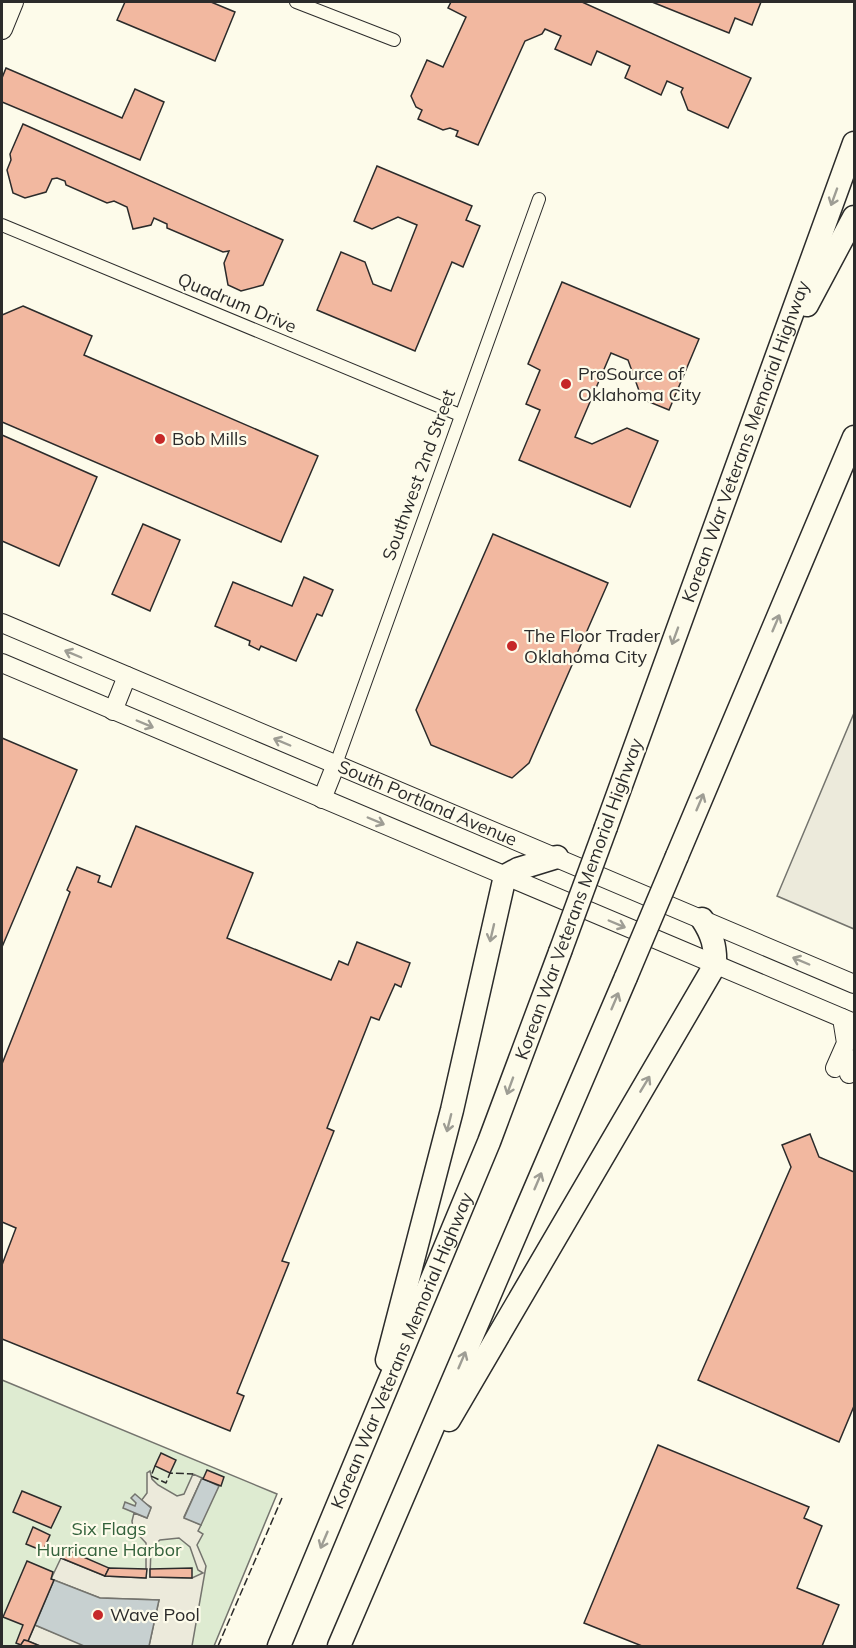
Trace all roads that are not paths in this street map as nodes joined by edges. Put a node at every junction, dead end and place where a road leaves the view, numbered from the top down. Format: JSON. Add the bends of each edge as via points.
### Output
{"nodes":[{"id":1,"x":13,"y":2,"type":"edge"},
{"id":2,"x":296,"y":2,"type":"edge"},
{"id":3,"x":2,"y":29,"type":"edge"},
{"id":4,"x":394,"y":40,"type":"dead end"},
{"id":5,"x":855,"y":142,"type":"edge"},
{"id":6,"x":539,"y":199,"type":"dead end"},
{"id":7,"x":855,"y":217,"type":"edge"},
{"id":8,"x":2,"y":225,"type":"edge"},
{"id":9,"x":774,"y":364,"type":"junction"},
{"id":10,"x":459,"y":415,"type":"junction"},
{"id":11,"x":853,"y":441,"type":"edge"},
{"id":12,"x":3,"y":627,"type":"edge"},
{"id":13,"x":2,"y":663,"type":"edge"},
{"id":14,"x":127,"y":676,"type":"junction"},
{"id":15,"x":113,"y":711,"type":"junction"},
{"id":16,"x":336,"y":764,"type":"junction"},
{"id":17,"x":322,"y":799,"type":"junction"},
{"id":18,"x":557,"y":856,"type":"junction"},
{"id":19,"x":506,"y":876,"type":"junction"},
{"id":20,"x":702,"y":919,"type":"junction"},
{"id":21,"x":715,"y":965,"type":"junction"},
{"id":22,"x":855,"y":984,"type":"edge"},
{"id":23,"x":848,"y":1021,"type":"edge"},
{"id":24,"x":846,"y":1067,"type":"edge"},
{"id":25,"x":372,"y":1428,"type":"junction"},
{"id":26,"x":397,"y":1510,"type":"junction"},
{"id":27,"x":279,"y":1647,"type":"edge"},
{"id":28,"x":339,"y":1647,"type":"edge"}],
"edges":[{"from":1,"to":3,"type":"main road"},
{"from":2,"to":4,"type":"street"},
{"from":5,"to":9,"type":"highway","name":"Korean War Veterans Memorial Highway","one_way":true},
{"from":6,"to":10,"type":"street","name":"Southwest 2nd Street"},
{"from":7,"to":9,"type":"highway"},
{"from":8,"to":10,"type":"street","name":"Quadrum Drive"},
{"from":9,"to":25,"type":"highway","name":"Korean War Veterans Memorial Highway","one_way":true,"bridge":true,"via":[[489,1142]]},
{"from":10,"to":16,"type":"street","name":"Southwest 2nd Street"},
{"from":26,"to":11,"type":"highway","one_way":true,"bridge":true},
{"from":14,"to":12,"type":"main road","name":"South Portland Avenue","one_way":true},
{"from":13,"to":15,"type":"main road","name":"South Portland Avenue"},
{"from":14,"to":15,"type":"main road"},
{"from":16,"to":14,"type":"main road","name":"South Portland Avenue","one_way":true},
{"from":15,"to":17,"type":"main road","name":"South Portland Avenue","one_way":true},
{"from":16,"to":17,"type":"main road"},
{"from":16,"to":18,"type":"main road","name":"South Portland Avenue"},
{"from":17,"to":19,"type":"main road","name":"South Portland Avenue","one_way":true},
{"from":18,"to":19,"type":"highway"},
{"from":18,"to":20,"type":"main road","name":"South Portland Avenue"},
{"from":19,"to":21,"type":"main road","name":"South Portland Avenue","one_way":true},
{"from":19,"to":25,"type":"highway","one_way":true},
{"from":20,"to":21,"type":"highway","via":[[711,933]]},
{"from":22,"to":20,"type":"main road","name":"South Portland Avenue","one_way":true},
{"from":21,"to":23,"type":"main road","name":"South Portland Avenue"},
{"from":26,"to":21,"type":"highway","one_way":true},
{"from":23,"to":24,"type":"main road"},
{"from":25,"to":27,"type":"highway","name":"Korean War Veterans Memorial Highway","one_way":true},
{"from":26,"to":28,"type":"highway"}]}
